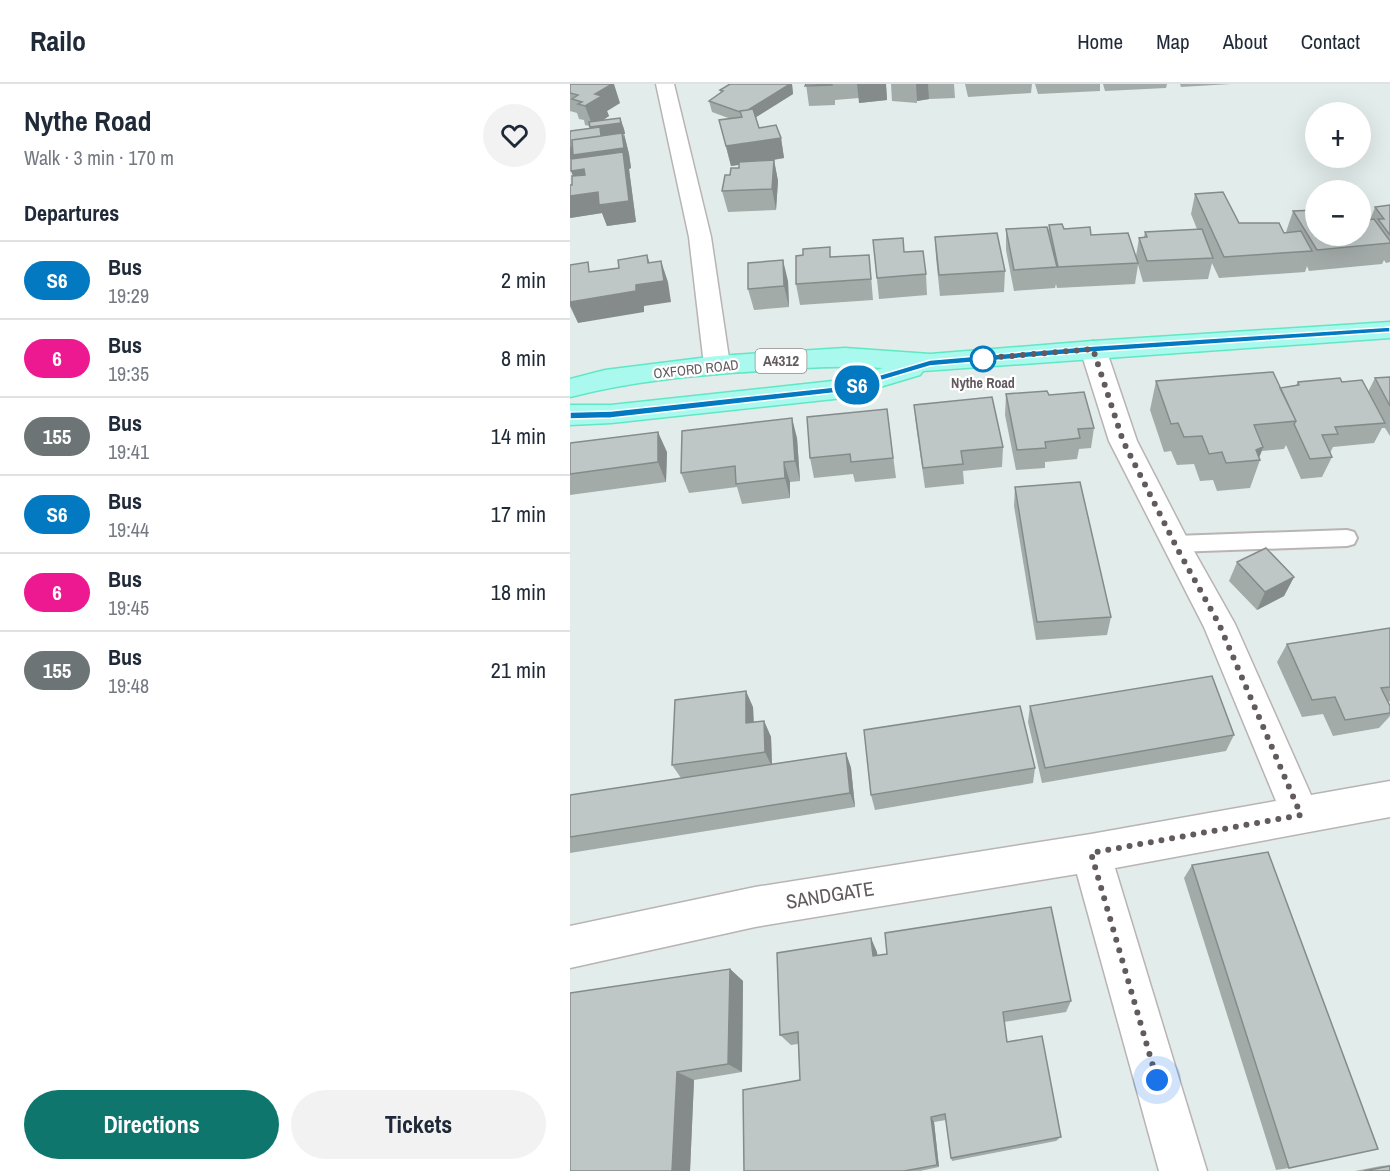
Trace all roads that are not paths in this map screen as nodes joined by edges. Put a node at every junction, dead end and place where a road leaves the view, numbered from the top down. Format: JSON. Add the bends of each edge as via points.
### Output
{"nodes":[{"id":1,"x":665,"y":84,"type":"edge"},
{"id":2,"x":1390,"y":330,"type":"edge"},
{"id":3,"x":1093,"y":349,"type":"junction"},
{"id":4,"x":930,"y":363,"type":"junction"},
{"id":5,"x":717,"y":365,"type":"junction"},
{"id":6,"x":570,"y":388,"type":"edge"},
{"id":7,"x":721,"y":402,"type":"junction"},
{"id":8,"x":570,"y":415,"type":"edge"},
{"id":9,"x":1347,"y":538,"type":"dead end"},
{"id":10,"x":1175,"y":544,"type":"junction"},
{"id":11,"x":1390,"y":799,"type":"edge"},
{"id":12,"x":1301,"y":815,"type":"junction"},
{"id":13,"x":1091,"y":853,"type":"junction"},
{"id":14,"x":570,"y":947,"type":"edge"},
{"id":15,"x":1183,"y":1171,"type":"edge"}],
"edges":[{"from":1,"to":5,"type":"street","via":[[700,237]]},
{"from":2,"to":3,"type":"main road","name":"OXFORD ROAD","number":"A4312"},
{"from":3,"to":4,"type":"main road","name":"OXFORD ROAD","number":"A4312"},
{"from":3,"to":10,"type":"street","via":[[1123,441]]},
{"from":4,"to":5,"type":"main road","name":"OXFORD ROAD","number":"A4312","via":[[844,357]]},
{"from":4,"to":7,"type":"main road","name":"OXFORD ROAD","number":"A4312","via":[[843,389]]},
{"from":5,"to":6,"type":"main road","name":"OXFORD ROAD","number":"A4312","via":[[605,379]]},
{"from":5,"to":7,"type":"main road"},
{"from":7,"to":8,"type":"main road","name":"OXFORD ROAD","number":"A4312"},
{"from":9,"to":10,"type":"lane"},
{"from":10,"to":12,"type":"street","via":[[1219,624]]},
{"from":11,"to":12,"type":"street","name":"SANDGATE"},
{"from":12,"to":13,"type":"street","name":"SANDGATE"},
{"from":13,"to":14,"type":"street","name":"SANDGATE","via":[[755,907]]},
{"from":13,"to":15,"type":"street"}]}
